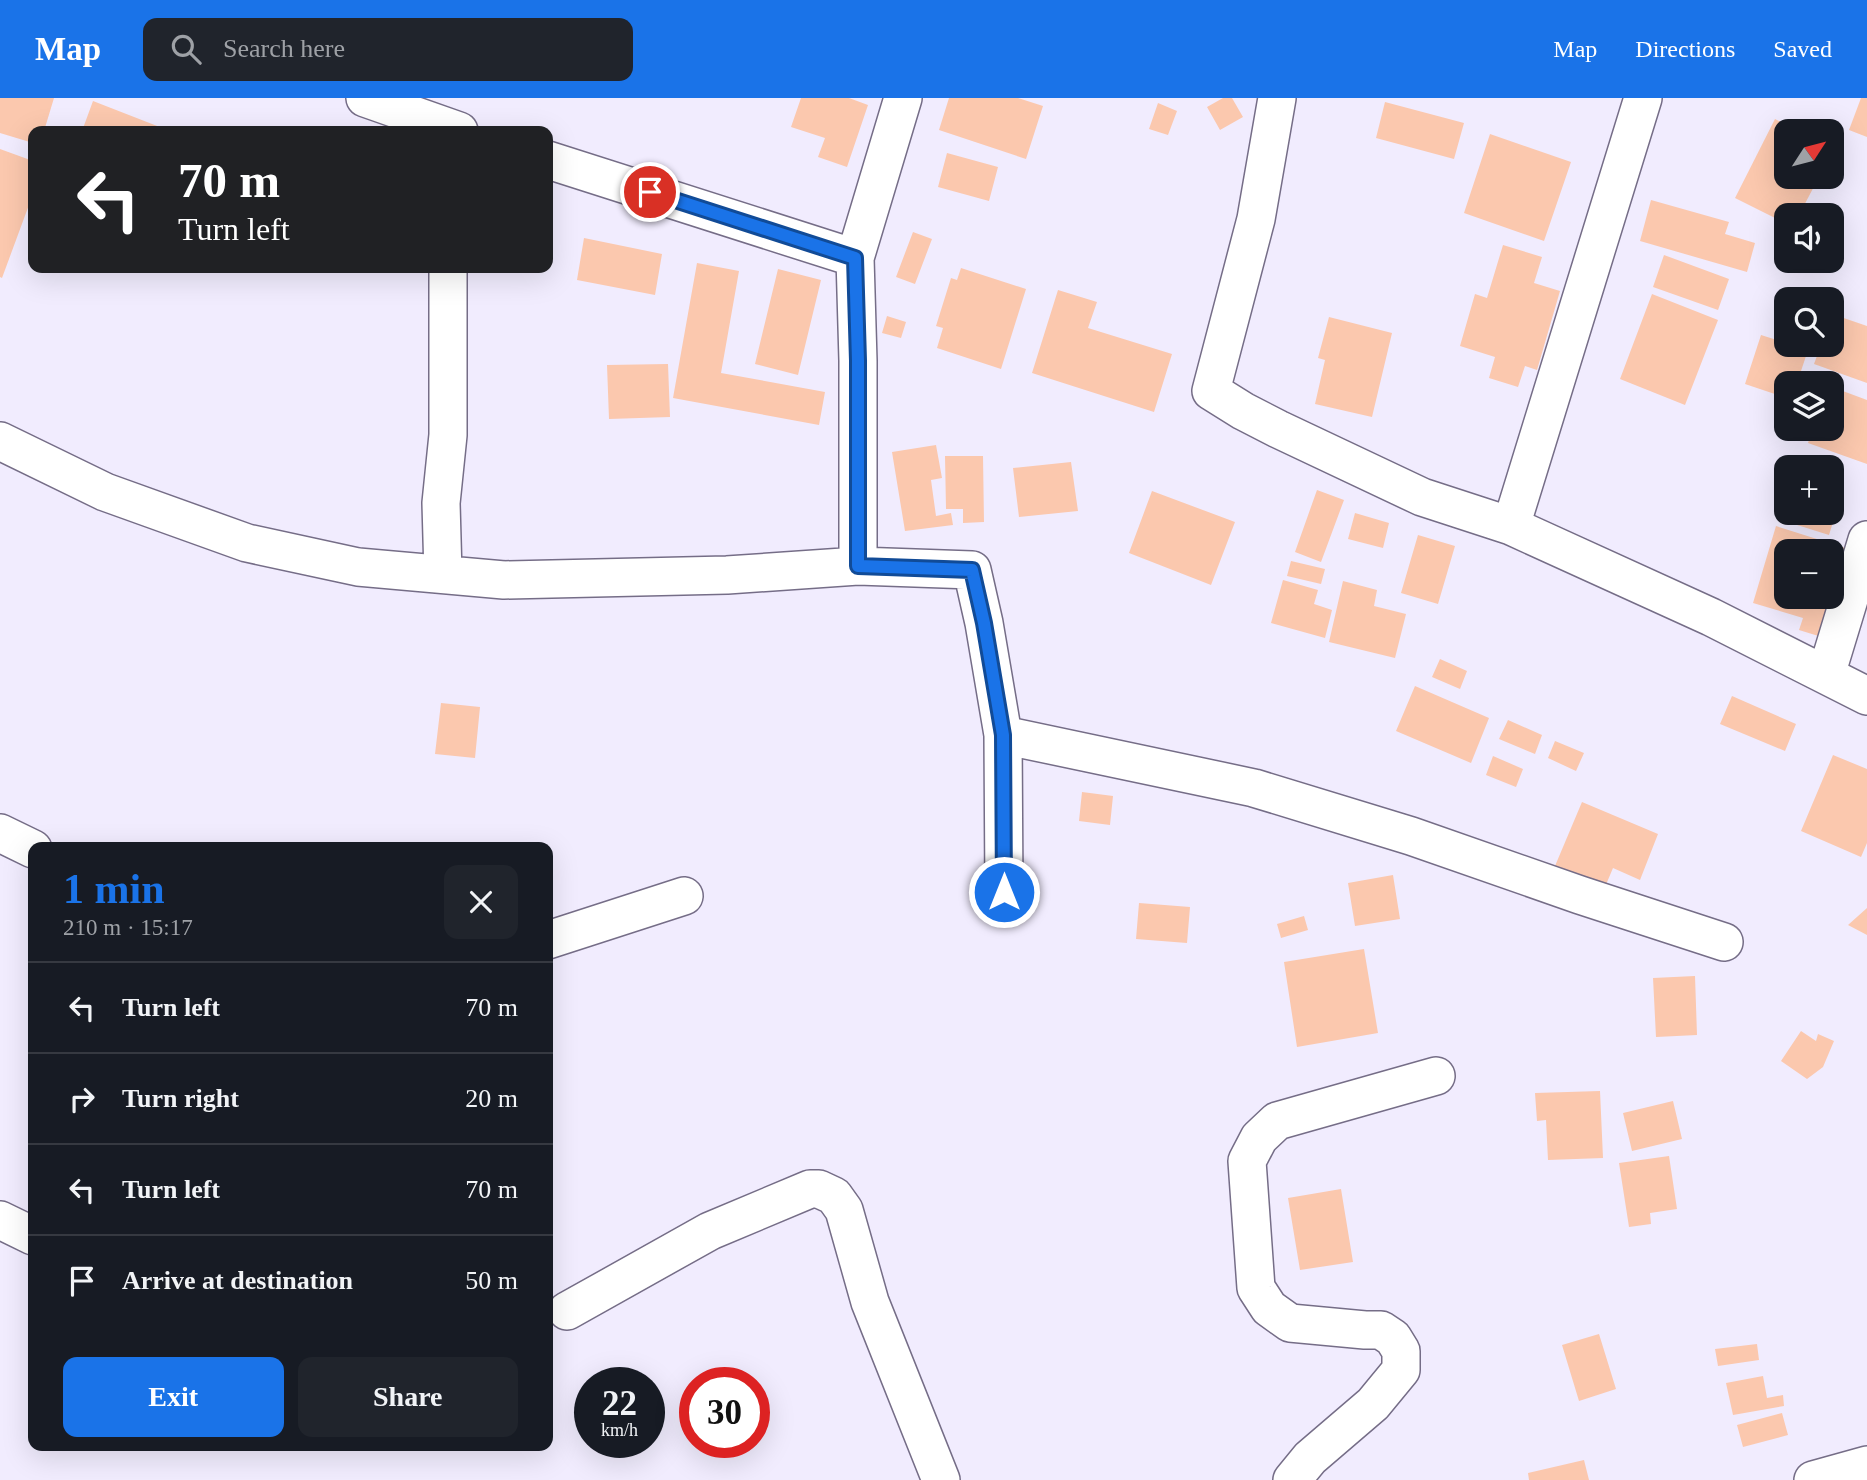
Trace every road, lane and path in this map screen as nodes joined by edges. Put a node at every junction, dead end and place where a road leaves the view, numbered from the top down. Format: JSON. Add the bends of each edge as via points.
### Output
{"nodes":[{"id":1,"x":365,"y":98,"type":"edge"},
{"id":2,"x":903,"y":98,"type":"edge"},
{"id":3,"x":1277,"y":98,"type":"edge"},
{"id":4,"x":1643,"y":98,"type":"edge"},
{"id":5,"x":444,"y":126,"type":"edge"},
{"id":6,"x":553,"y":162,"type":"edge"},
{"id":7,"x":855,"y":258,"type":"junction"},
{"id":8,"x":448,"y":273,"type":"edge"},
{"id":9,"x":0,"y":441,"type":"edge"},
{"id":10,"x":1511,"y":526,"type":"junction"},
{"id":11,"x":1867,"y":542,"type":"edge"},
{"id":12,"x":858,"y":566,"type":"junction"},
{"id":13,"x":443,"y":574,"type":"junction"},
{"id":14,"x":1826,"y":675,"type":"junction"},
{"id":15,"x":1867,"y":696,"type":"edge"},
{"id":16,"x":1003,"y":735,"type":"junction"},
{"id":17,"x":0,"y":833,"type":"edge"},
{"id":18,"x":28,"y":847,"type":"edge"},
{"id":19,"x":1004,"y":892,"type":"dead end"},
{"id":20,"x":684,"y":896,"type":"dead end"},
{"id":21,"x":553,"y":938,"type":"edge"},
{"id":22,"x":1724,"y":942,"type":"dead end"},
{"id":23,"x":1436,"y":1076,"type":"dead end"},
{"id":24,"x":0,"y":1220,"type":"edge"},
{"id":25,"x":28,"y":1234,"type":"edge"},
{"id":26,"x":567,"y":1311,"type":"dead end"},
{"id":27,"x":1867,"y":1465,"type":"edge"},
{"id":28,"x":941,"y":1480,"type":"edge"},
{"id":29,"x":1292,"y":1480,"type":"edge"},
{"id":30,"x":1813,"y":1480,"type":"edge"}],
"edges":[{"from":1,"to":5,"type":"street"},
{"from":2,"to":7,"type":"street"},
{"from":3,"to":10,"type":"street","via":[[1256,219],[1211,391],[1278,429],[1422,497]]},
{"from":4,"to":10,"type":"street"},
{"from":6,"to":7,"type":"street"},
{"from":7,"to":12,"type":"street"},
{"from":8,"to":13,"type":"street"},
{"from":9,"to":13,"type":"street","via":[[105,492],[247,543],[358,567]]},
{"from":10,"to":14,"type":"street","via":[[1712,617]]},
{"from":11,"to":14,"type":"street"},
{"from":12,"to":13,"type":"street","via":[[532,580]]},
{"from":12,"to":16,"type":"street","via":[[972,570]]},
{"from":14,"to":15,"type":"street"},
{"from":16,"to":19,"type":"street"},
{"from":16,"to":22,"type":"street","via":[[1254,788]]},
{"from":17,"to":18,"type":"street"},
{"from":20,"to":21,"type":"street"},
{"from":23,"to":29,"type":"street","via":[[1277,1121],[1259,1138],[1247,1161],[1256,1287],[1269,1308],[1290,1323],[1381,1329],[1394,1338],[1401,1351],[1401,1370],[1373,1404],[1310,1458]]},
{"from":24,"to":25,"type":"street"},
{"from":26,"to":28,"type":"street","via":[[710,1231],[819,1189],[834,1196],[844,1210],[870,1302]]},
{"from":27,"to":30,"type":"street"}]}
